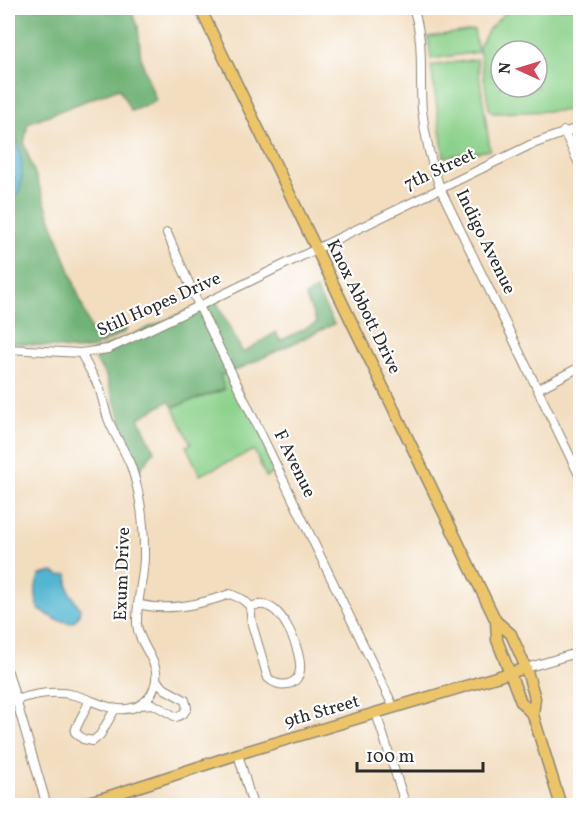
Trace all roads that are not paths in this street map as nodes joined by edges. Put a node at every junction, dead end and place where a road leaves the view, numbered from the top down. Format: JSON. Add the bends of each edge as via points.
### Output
{"nodes":[{"id":1,"x":200,"y":8,"type":"edge"},
{"id":2,"x":413,"y":8,"type":"edge"},
{"id":3,"x":580,"y":127,"type":"edge"},
{"id":4,"x":564,"y":131,"type":"junction"},
{"id":5,"x":580,"y":166,"type":"edge"},
{"id":6,"x":440,"y":188,"type":"junction"},
{"id":7,"x":167,"y":232,"type":"dead end"},
{"id":8,"x":316,"y":248,"type":"junction"},
{"id":9,"x":200,"y":306,"type":"junction"},
{"id":10,"x":8,"y":348,"type":"edge"},
{"id":11,"x":81,"y":353,"type":"junction"},
{"id":12,"x":580,"y":367,"type":"edge"},
{"id":13,"x":538,"y":389,"type":"junction"},
{"id":14,"x":580,"y":477,"type":"edge"},
{"id":15,"x":138,"y":604,"type":"junction"},
{"id":16,"x":250,"y":606,"type":"junction"},
{"id":17,"x":496,"y":621,"type":"junction"},
{"id":18,"x":580,"y":652,"type":"edge"},
{"id":19,"x":526,"y":669,"type":"junction"},
{"id":20,"x":8,"y":672,"type":"edge"},
{"id":21,"x":511,"y":673,"type":"junction"},
{"id":22,"x":157,"y":681,"type":"junction"},
{"id":23,"x":16,"y":700,"type":"junction"},
{"id":24,"x":89,"y":700,"type":"junction"},
{"id":25,"x":139,"y":705,"type":"junction"},
{"id":26,"x":394,"y":708,"type":"junction"},
{"id":27,"x":115,"y":709,"type":"junction"},
{"id":28,"x":376,"y":713,"type":"junction"},
{"id":29,"x":533,"y":715,"type":"junction"},
{"id":30,"x":238,"y":754,"type":"junction"},
{"id":31,"x":112,"y":801,"type":"edge"},
{"id":32,"x":46,"y":806,"type":"edge"},
{"id":33,"x":74,"y":806,"type":"edge"},
{"id":34,"x":253,"y":806,"type":"edge"},
{"id":35,"x":406,"y":806,"type":"edge"},
{"id":36,"x":561,"y":806,"type":"edge"}],
"edges":[{"from":1,"to":8,"type":"main road","name":"Knox Abbott Drive"},
{"from":2,"to":6,"type":"street","name":"Indigo Avenue","via":[[421,38],[424,124]]},
{"from":3,"to":4,"type":"street","name":"7th Street"},
{"from":4,"to":5,"type":"street"},
{"from":4,"to":6,"type":"street","name":"7th Street"},
{"from":6,"to":8,"type":"street","name":"7th Street"},
{"from":6,"to":13,"type":"street","name":"Indigo Avenue"},
{"from":7,"to":9,"type":"street","name":"F Avenue"},
{"from":8,"to":9,"type":"street","name":"Still Hopes Drive"},
{"from":8,"to":17,"type":"main road","name":"Knox Abbott Drive"},
{"from":9,"to":11,"type":"street","name":"Still Hopes Drive","via":[[108,349]]},
{"from":9,"to":26,"type":"street","name":"F Avenue"},
{"from":10,"to":11,"type":"street","name":"Still Hopes Drive"},
{"from":11,"to":15,"type":"street","name":"Exum Drive","via":[[134,477],[145,551]]},
{"from":12,"to":13,"type":"street"},
{"from":13,"to":14,"type":"street","name":"Indigo Avenue"},
{"from":15,"to":16,"type":"street","via":[[187,605],[230,594]]},
{"from":15,"to":22,"type":"street","name":"Exum Drive","via":[[140,640],[157,670]]},
{"from":16,"to":16,"type":"street","via":[[263,604],[276,610],[287,625],[300,669],[289,684],[281,686],[268,678]]},
{"from":17,"to":19,"type":"main road","name":"Knox Abbott Drive","via":[[511,634]]},
{"from":17,"to":21,"type":"main road","name":"Knox Abbott Drive","via":[[497,640]]},
{"from":18,"to":19,"type":"street","name":"9th Street"},
{"from":19,"to":21,"type":"main road","name":"9th Street"},
{"from":19,"to":29,"type":"main road","name":"Knox Abbott Drive","via":[[536,698]]},
{"from":20,"to":23,"type":"street"},
{"from":21,"to":26,"type":"main road","name":"9th Street"},
{"from":21,"to":29,"type":"main road","name":"Knox Abbott Drive","via":[[521,702]]},
{"from":22,"to":25,"type":"street"},
{"from":22,"to":25,"type":"street","via":[[185,700],[183,714],[176,717],[153,704]]},
{"from":23,"to":24,"type":"street","via":[[50,692]]},
{"from":23,"to":32,"type":"street"},
{"from":24,"to":27,"type":"street"},
{"from":24,"to":27,"type":"street","via":[[75,732],[83,740],[93,741],[100,735]]},
{"from":25,"to":27,"type":"street"},
{"from":26,"to":28,"type":"main road","name":"9th Street"},
{"from":28,"to":30,"type":"main road","name":"9th Street"},
{"from":28,"to":35,"type":"street"},
{"from":29,"to":36,"type":"main road","name":"Knox Abbott Drive"},
{"from":30,"to":31,"type":"main road","name":"9th Street"},
{"from":30,"to":34,"type":"street"},
{"from":31,"to":33,"type":"main road","name":"9th Street"}]}
